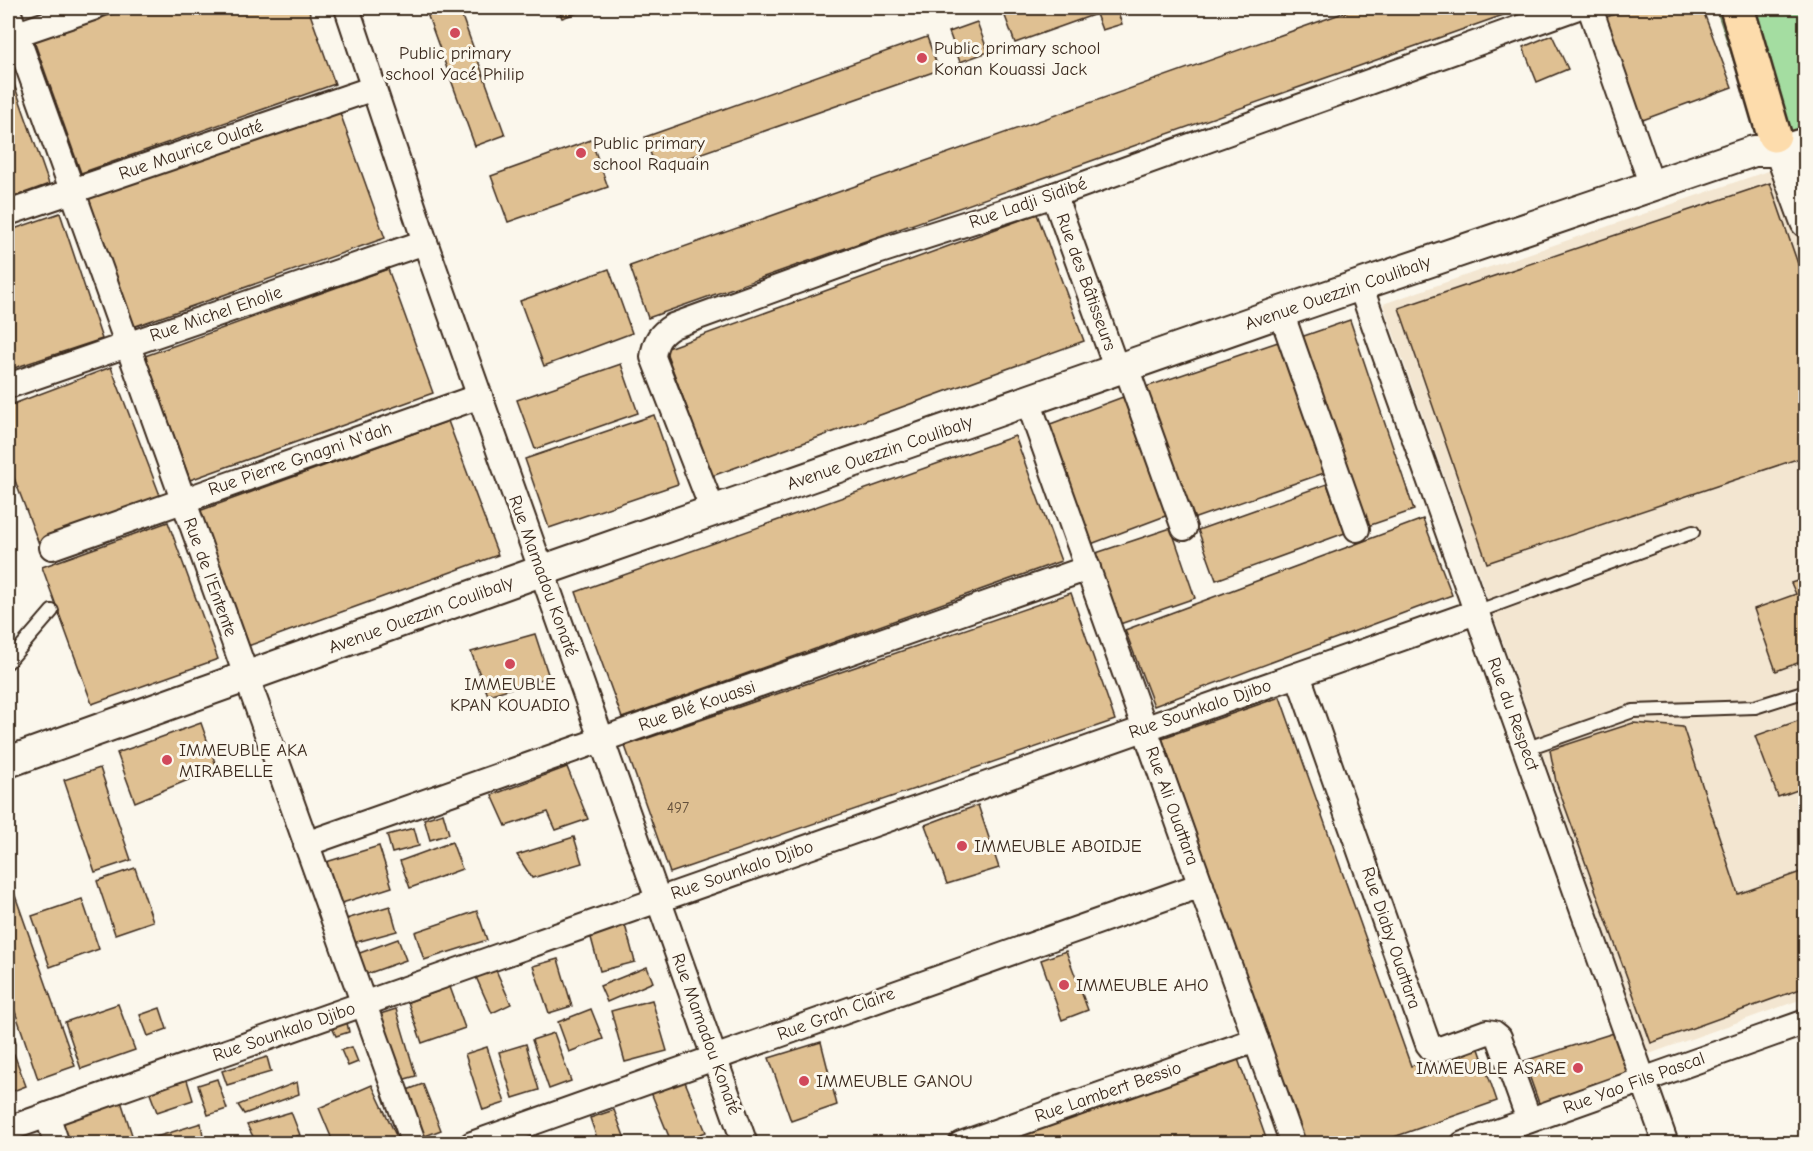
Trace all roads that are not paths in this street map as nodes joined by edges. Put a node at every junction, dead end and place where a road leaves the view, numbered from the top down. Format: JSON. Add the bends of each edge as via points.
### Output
{"nodes":[{"id":1,"x":93,"y":8,"type":"edge"},
{"id":2,"x":347,"y":8,"type":"edge"},
{"id":3,"x":1575,"y":8,"type":"edge"},
{"id":4,"x":1590,"y":8,"type":"edge"},
{"id":5,"x":1737,"y":8,"type":"edge"},
{"id":6,"x":8,"y":11,"type":"edge"},
{"id":7,"x":12,"y":36,"type":"edge"},
{"id":8,"x":374,"y":88,"type":"junction"},
{"id":9,"x":1806,"y":123,"type":"edge"},
{"id":10,"x":1779,"y":145,"type":"edge"},
{"id":11,"x":1652,"y":186,"type":"junction"},
{"id":12,"x":72,"y":191,"type":"junction"},
{"id":13,"x":1054,"y":195,"type":"junction"},
{"id":14,"x":8,"y":213,"type":"edge"},
{"id":15,"x":1806,"y":222,"type":"edge"},
{"id":16,"x":425,"y":242,"type":"junction"},
{"id":17,"x":1360,"y":285,"type":"junction"},
{"id":18,"x":1281,"y":312,"type":"junction"},
{"id":19,"x":127,"y":345,"type":"junction"},
{"id":20,"x":1122,"y":368,"type":"junction"},
{"id":21,"x":8,"y":387,"type":"edge"},
{"id":22,"x":480,"y":396,"type":"junction"},
{"id":23,"x":1028,"y":401,"type":"junction"},
{"id":24,"x":183,"y":501,"type":"junction"},
{"id":25,"x":712,"y":512,"type":"junction"},
{"id":26,"x":1184,"y":528,"type":"dead end"},
{"id":27,"x":1357,"y":529,"type":"dead end"},
{"id":28,"x":1693,"y":532,"type":"dead end"},
{"id":29,"x":52,"y":547,"type":"dead end"},
{"id":30,"x":1088,"y":568,"type":"junction"},
{"id":31,"x":541,"y":571,"type":"junction"},
{"id":32,"x":52,"y":611,"type":"dead end"},
{"id":33,"x":1476,"y":612,"type":"junction"},
{"id":34,"x":8,"y":662,"type":"edge"},
{"id":35,"x":1298,"y":675,"type":"junction"},
{"id":36,"x":246,"y":678,"type":"junction"},
{"id":37,"x":1806,"y":691,"type":"edge"},
{"id":38,"x":1145,"y":728,"type":"junction"},
{"id":39,"x":601,"y":740,"type":"junction"},
{"id":40,"x":1525,"y":749,"type":"junction"},
{"id":41,"x":8,"y":762,"type":"edge"},
{"id":42,"x":306,"y":844,"type":"junction"},
{"id":43,"x":1201,"y":885,"type":"junction"},
{"id":44,"x":658,"y":900,"type":"junction"},
{"id":45,"x":363,"y":1003,"type":"junction"},
{"id":46,"x":1806,"y":1022,"type":"edge"},
{"id":47,"x":1256,"y":1040,"type":"junction"},
{"id":48,"x":714,"y":1058,"type":"junction"},
{"id":49,"x":1644,"y":1080,"type":"junction"},
{"id":50,"x":47,"y":1115,"type":"junction"},
{"id":51,"x":1529,"y":1120,"type":"junction"},
{"id":52,"x":8,"y":1129,"type":"edge"},
{"id":53,"x":57,"y":1143,"type":"edge"},
{"id":54,"x":414,"y":1143,"type":"edge"},
{"id":55,"x":472,"y":1143,"type":"edge"},
{"id":56,"x":745,"y":1143,"type":"edge"},
{"id":57,"x":961,"y":1143,"type":"edge"},
{"id":58,"x":1293,"y":1143,"type":"edge"},
{"id":59,"x":1463,"y":1143,"type":"edge"},
{"id":60,"x":1666,"y":1143,"type":"edge"}],
"edges":[{"from":1,"to":7,"type":"street"},
{"from":2,"to":8,"type":"street","name":"Rue Mamadou Konaté"},
{"from":3,"to":13,"type":"street","name":"Rue Ladji Sidibé"},
{"from":4,"to":11,"type":"street"},
{"from":5,"to":10,"type":"highway"},
{"from":6,"to":7,"type":"street","name":"Rue de l'Entente"},
{"from":7,"to":12,"type":"street","name":"Rue de l'Entente"},
{"from":8,"to":12,"type":"street","name":"Rue Maurice Oulaté"},
{"from":8,"to":16,"type":"street","name":"Rue Mamadou Konaté"},
{"from":9,"to":10,"type":"street","name":"Avenue Ouezzin Coulibaly"},
{"from":10,"to":11,"type":"street","name":"Avenue Ouezzin Coulibaly"},
{"from":10,"to":15,"type":"street"},
{"from":11,"to":17,"type":"street","name":"Avenue Ouezzin Coulibaly"},
{"from":12,"to":14,"type":"street","name":"Rue Maurice Oulaté"},
{"from":12,"to":19,"type":"street","name":"Rue de l'Entente"},
{"from":13,"to":20,"type":"street","name":"Rue des Bâtisseurs"},
{"from":13,"to":25,"type":"street","name":"Rue Ladji Sidibé","via":[[874,253],[663,332],[653,357]]},
{"from":16,"to":19,"type":"street","name":"Rue Michel Eholie"},
{"from":16,"to":22,"type":"street","name":"Rue Mamadou Konaté"},
{"from":17,"to":18,"type":"street","name":"Avenue Ouezzin Coulibaly"},
{"from":17,"to":33,"type":"street","name":"Rue du Respect"},
{"from":18,"to":20,"type":"street","name":"Avenue Ouezzin Coulibaly"},
{"from":18,"to":27,"type":"street"},
{"from":19,"to":21,"type":"street","name":"Rue Michel Eholie"},
{"from":19,"to":24,"type":"street","name":"Rue de l'Entente"},
{"from":20,"to":23,"type":"street","name":"Avenue Ouezzin Coulibaly"},
{"from":20,"to":26,"type":"street","name":"Rue des Bâtisseurs"},
{"from":22,"to":24,"type":"street","name":"Rue Pierre Gnagni N'dah"},
{"from":22,"to":31,"type":"street","name":"Rue Mamadou Konaté"},
{"from":23,"to":25,"type":"street","name":"Avenue Ouezzin Coulibaly"},
{"from":23,"to":30,"type":"street","name":"Rue Ali Ouattara"},
{"from":24,"to":29,"type":"street","name":"Rue Pierre Gnagni N'dah"},
{"from":24,"to":36,"type":"street","name":"Rue de l'Entente"},
{"from":25,"to":31,"type":"street","name":"Avenue Ouezzin Coulibaly"},
{"from":28,"to":33,"type":"lane"},
{"from":30,"to":38,"type":"street","name":"Rue Ali Ouattara"},
{"from":30,"to":39,"type":"street","name":"Rue Blé Kouassi"},
{"from":31,"to":36,"type":"street","name":"Avenue Ouezzin Coulibaly"},
{"from":31,"to":39,"type":"street","name":"Rue Mamadou Konaté"},
{"from":32,"to":34,"type":"lane"},
{"from":33,"to":35,"type":"street","name":"Rue Sounkalo Djibo"},
{"from":33,"to":40,"type":"street","name":"Rue du Respect"},
{"from":35,"to":38,"type":"street","name":"Rue Sounkalo Djibo"},
{"from":35,"to":51,"type":"street","name":"Rue Diaby Ouattara","via":[[1428,1044],[1432,1049],[1440,1049],[1494,1033]]},
{"from":36,"to":41,"type":"street","name":"Avenue Ouezzin Coulibaly"},
{"from":36,"to":42,"type":"street","name":"Rue de l'Entente"},
{"from":37,"to":40,"type":"lane","via":[[1755,707],[1633,711]]},
{"from":38,"to":43,"type":"street","name":"Rue Ali Ouattara"},
{"from":38,"to":44,"type":"street","name":"Rue Sounkalo Djibo"},
{"from":39,"to":42,"type":"street","name":"Rue Blé Kouassi"},
{"from":39,"to":44,"type":"street","name":"Rue Mamadou Konaté"},
{"from":40,"to":49,"type":"street","name":"Rue du Respect"},
{"from":42,"to":45,"type":"street","name":"Rue de l'Entente"},
{"from":43,"to":47,"type":"street","name":"Rue Ali Ouattara"},
{"from":43,"to":48,"type":"street","name":"Rue Grah Claire"},
{"from":44,"to":45,"type":"street","name":"Rue Sounkalo Djibo"},
{"from":44,"to":48,"type":"street","name":"Rue Mamadou Konaté"},
{"from":45,"to":50,"type":"street","name":"Rue Sounkalo Djibo"},
{"from":45,"to":54,"type":"street","name":"Rue de l'Entente"},
{"from":46,"to":49,"type":"street","name":"Rue Yao Fils Pascal"},
{"from":47,"to":57,"type":"street","name":"Rue Lambert Bessio"},
{"from":47,"to":58,"type":"street","name":"Rue Ali Ouattara"},
{"from":48,"to":55,"type":"street","name":"Rue Grah Claire"},
{"from":48,"to":56,"type":"street","name":"Rue Mamadou Konaté"},
{"from":49,"to":51,"type":"street","name":"Rue Yao Fils Pascal"},
{"from":49,"to":60,"type":"street","name":"Rue du Respect"},
{"from":50,"to":52,"type":"street","name":"Rue Sounkalo Djibo"},
{"from":50,"to":53,"type":"street"},
{"from":51,"to":59,"type":"street","name":"Rue Yao Fils Pascal"}]}
